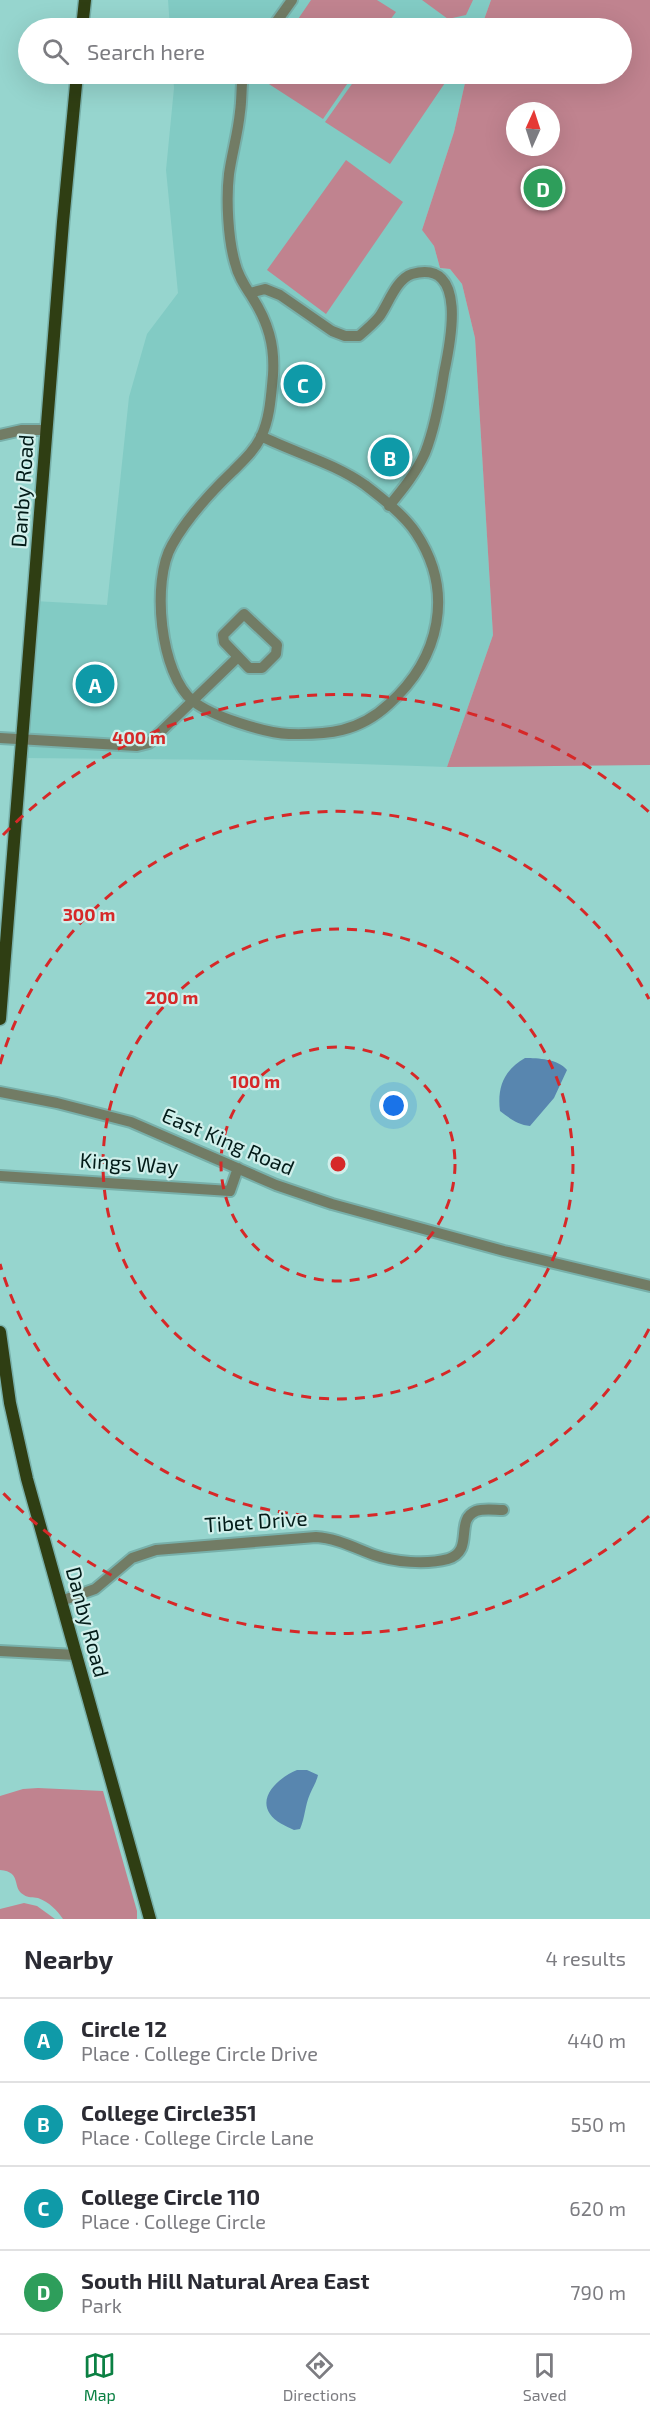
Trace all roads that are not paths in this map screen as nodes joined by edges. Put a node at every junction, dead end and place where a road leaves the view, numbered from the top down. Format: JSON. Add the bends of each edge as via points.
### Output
{"nodes":[{"id":1,"x":86,"y":0,"type":"edge"},
{"id":2,"x":292,"y":0,"type":"edge"},
{"id":3,"x":83,"y":18,"type":"edge"},
{"id":4,"x":279,"y":18,"type":"edge"},
{"id":5,"x":76,"y":84,"type":"edge"},
{"id":6,"x":242,"y":84,"type":"edge"},
{"id":7,"x":250,"y":293,"type":"junction"},
{"id":8,"x":47,"y":430,"type":"junction"},
{"id":9,"x":0,"y":435,"type":"edge"},
{"id":10,"x":261,"y":436,"type":"junction"},
{"id":11,"x":389,"y":506,"type":"junction"},
{"id":12,"x":237,"y":658,"type":"junction"},
{"id":13,"x":193,"y":701,"type":"junction"},
{"id":14,"x":0,"y":738,"type":"edge"},
{"id":15,"x":23,"y":740,"type":"junction"},
{"id":16,"x":0,"y":1019,"type":"edge"},
{"id":17,"x":0,"y":1092,"type":"edge"},
{"id":18,"x":238,"y":1168,"type":"junction"},
{"id":19,"x":0,"y":1176,"type":"edge"},
{"id":20,"x":650,"y":1286,"type":"edge"},
{"id":21,"x":0,"y":1332,"type":"edge"},
{"id":22,"x":503,"y":1510,"type":"dead end"},
{"id":23,"x":61,"y":1601,"type":"junction"},
{"id":24,"x":0,"y":1651,"type":"edge"},
{"id":25,"x":76,"y":1655,"type":"junction"},
{"id":26,"x":150,"y":1919,"type":"edge"}],
"edges":[{"from":1,"to":3,"type":"main road"},
{"from":2,"to":4,"type":"street"},
{"from":5,"to":8,"type":"main road","name":"Danby Road"},
{"from":6,"to":7,"type":"street","via":[[229,201],[234,260]]},
{"from":7,"to":10,"type":"street","via":[[264,316],[273,344],[269,414]]},
{"from":7,"to":11,"type":"street","via":[[265,289],[332,331],[359,336],[410,275],[436,274],[443,281],[449,291],[453,324],[439,402],[426,452]]},
{"from":8,"to":9,"type":"street","via":[[22,429]]},
{"from":8,"to":15,"type":"main road","name":"Danby Road"},
{"from":10,"to":11,"type":"street","via":[[333,467],[364,484]]},
{"from":10,"to":13,"type":"street","via":[[249,457],[212,494],[170,547],[162,576],[161,606],[169,658]]},
{"from":11,"to":13,"type":"street","via":[[414,531],[431,562],[439,596],[436,629],[409,685],[356,727],[316,735],[275,734],[239,723]]},
{"from":12,"to":12,"type":"street","via":[[249,668],[262,668],[278,649],[244,614],[223,635]]},
{"from":12,"to":13,"type":"street"},
{"from":13,"to":15,"type":"street","via":[[149,743],[137,746]]},
{"from":14,"to":15,"type":"street"},
{"from":15,"to":16,"type":"main road","name":"Danby Road"},
{"from":17,"to":18,"type":"street","name":"East King Road","via":[[131,1122]]},
{"from":18,"to":19,"type":"street","name":"Kings Way","via":[[230,1191]]},
{"from":18,"to":20,"type":"street","name":"East King Road","via":[[332,1204]]},
{"from":21,"to":23,"type":"main road","name":"Danby Road","via":[[12,1414]]},
{"from":22,"to":23,"type":"street","name":"Tibet Drive","via":[[477,1510],[466,1518],[462,1549],[444,1560],[385,1558],[316,1537],[180,1546],[143,1553],[95,1589]]},
{"from":23,"to":25,"type":"main road","name":"Danby Road"},
{"from":24,"to":25,"type":"street"},
{"from":25,"to":26,"type":"main road","name":"Danby Road"}]}
